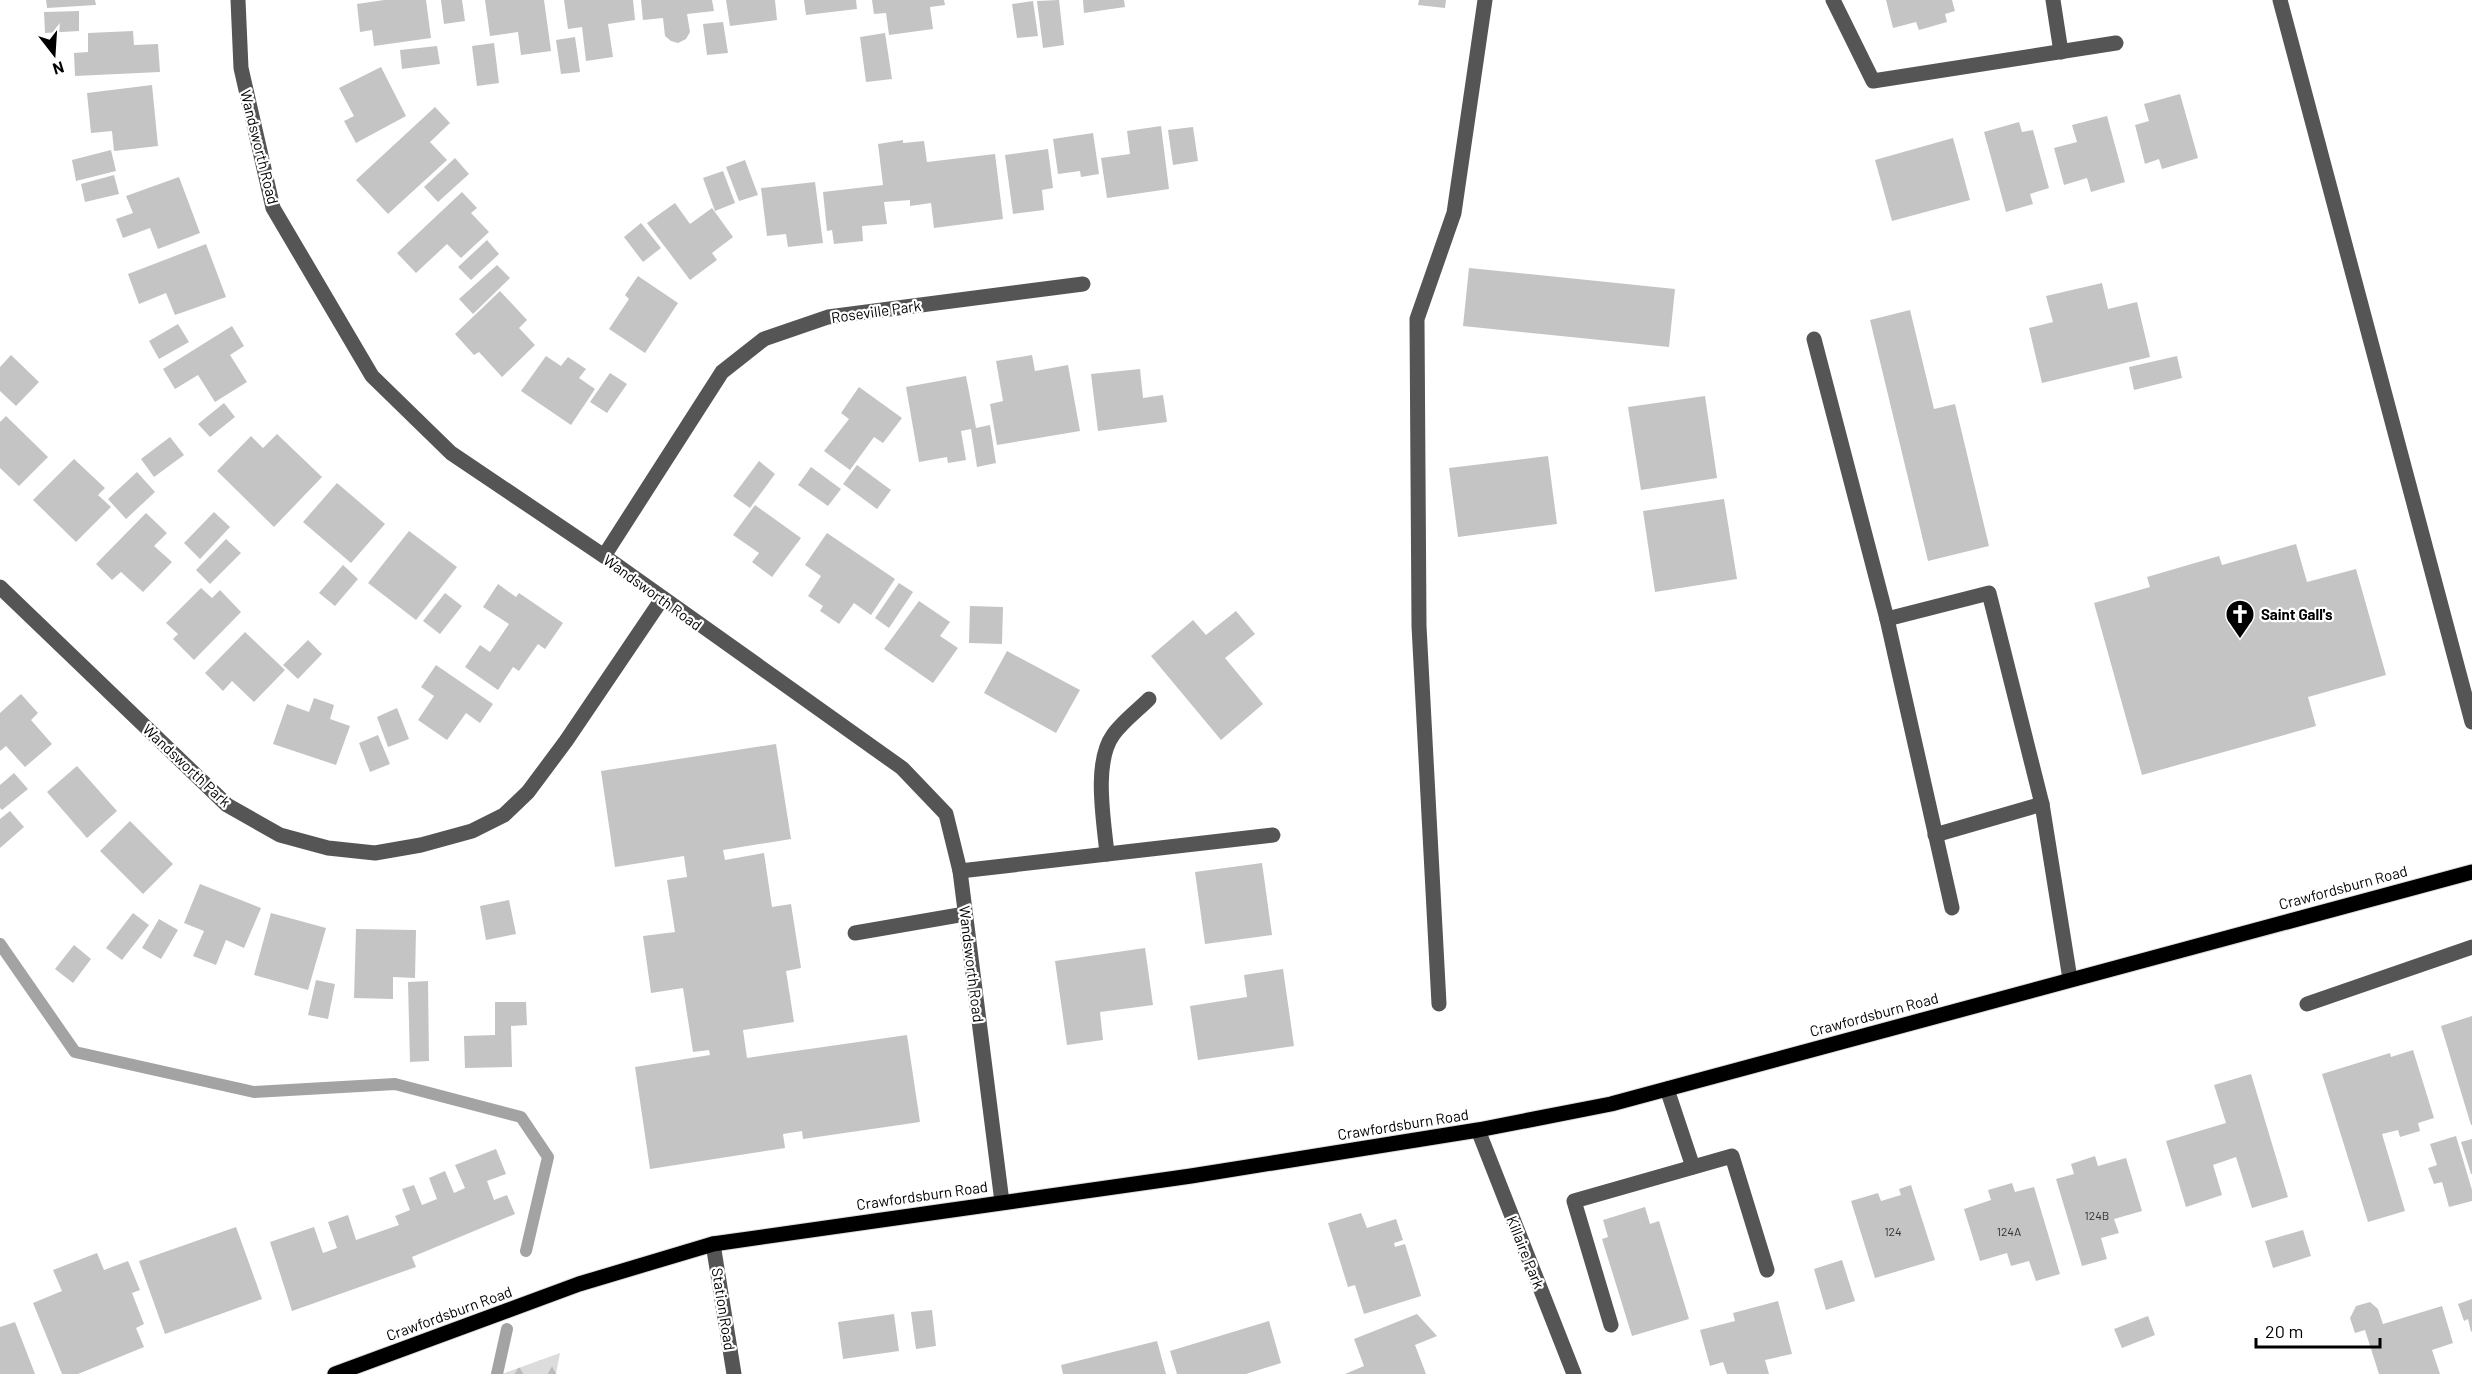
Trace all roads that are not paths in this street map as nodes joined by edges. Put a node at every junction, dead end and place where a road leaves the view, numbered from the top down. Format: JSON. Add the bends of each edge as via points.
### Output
{"nodes":[{"id":1,"x":238,"y":0,"type":"edge"},
{"id":2,"x":1485,"y":0,"type":"edge"},
{"id":3,"x":1833,"y":0,"type":"edge"},
{"id":4,"x":2053,"y":0,"type":"edge"},
{"id":5,"x":2280,"y":0,"type":"edge"},
{"id":6,"x":2116,"y":44,"type":"dead end"},
{"id":7,"x":2061,"y":52,"type":"junction"},
{"id":8,"x":1083,"y":284,"type":"dead end"},
{"id":9,"x":1814,"y":339,"type":"dead end"},
{"id":10,"x":604,"y":556,"type":"junction"},
{"id":11,"x":0,"y":587,"type":"edge"},
{"id":12,"x":662,"y":599,"type":"junction"},
{"id":13,"x":1887,"y":619,"type":"junction"},
{"id":14,"x":1149,"y":699,"type":"dead end"},
{"id":15,"x":2472,"y":722,"type":"edge"},
{"id":16,"x":2042,"y":804,"type":"junction"},
{"id":17,"x":1273,"y":835,"type":"dead end"},
{"id":18,"x":1935,"y":835,"type":"junction"},
{"id":19,"x":1107,"y":854,"type":"junction"},
{"id":20,"x":960,"y":871,"type":"junction"},
{"id":21,"x":2472,"y":872,"type":"edge"},
{"id":22,"x":1952,"y":908,"type":"dead end"},
{"id":23,"x":965,"y":914,"type":"junction"},
{"id":24,"x":855,"y":933,"type":"dead end"},
{"id":25,"x":2472,"y":947,"type":"edge"},
{"id":26,"x":2070,"y":979,"type":"junction"},
{"id":27,"x":1439,"y":1004,"type":"dead end"},
{"id":28,"x":2307,"y":1004,"type":"dead end"},
{"id":29,"x":1667,"y":1089,"type":"junction"},
{"id":30,"x":1478,"y":1130,"type":"junction"},
{"id":31,"x":1693,"y":1167,"type":"junction"},
{"id":32,"x":1002,"y":1202,"type":"junction"},
{"id":33,"x":713,"y":1244,"type":"junction"},
{"id":34,"x":1767,"y":1270,"type":"dead end"},
{"id":35,"x":1611,"y":1325,"type":"dead end"},
{"id":36,"x":335,"y":1374,"type":"edge"},
{"id":37,"x":734,"y":1374,"type":"edge"},
{"id":38,"x":1574,"y":1374,"type":"edge"}],
"edges":[{"from":1,"to":10,"type":"street","name":"Wandsworth Road","via":[[241,68],[273,208],[372,376],[451,453]]},
{"from":2,"to":27,"type":"street","via":[[1454,213],[1417,319],[1419,626]]},
{"from":3,"to":7,"type":"street","via":[[1873,81]]},
{"from":4,"to":7,"type":"street"},
{"from":5,"to":15,"type":"street"},
{"from":6,"to":7,"type":"street"},
{"from":8,"to":10,"type":"street","name":"Roseville Park","via":[[828,317],[764,339],[722,372]]},
{"from":9,"to":13,"type":"street"},
{"from":10,"to":12,"type":"street","name":"Wandsworth Road"},
{"from":11,"to":12,"type":"street","name":"Wandsworth Park","via":[[227,806],[280,835],[328,848],[375,853],[472,831],[504,814],[528,792],[566,741]]},
{"from":12,"to":20,"type":"street","name":"Wandsworth Road","via":[[902,768],[946,814]]},
{"from":13,"to":16,"type":"street","via":[[1989,593]]},
{"from":13,"to":18,"type":"street"},
{"from":14,"to":19,"type":"street","via":[[1113,735],[1103,755]]},
{"from":16,"to":18,"type":"street"},
{"from":16,"to":26,"type":"street"},
{"from":17,"to":19,"type":"street"},
{"from":18,"to":22,"type":"street"},
{"from":19,"to":20,"type":"street"},
{"from":20,"to":23,"type":"street","name":"Wandsworth Road"},
{"from":21,"to":26,"type":"main road","name":"Crawfordsburn Road"},
{"from":23,"to":24,"type":"street"},
{"from":23,"to":32,"type":"street","name":"Wandsworth Road"},
{"from":25,"to":28,"type":"street"},
{"from":26,"to":29,"type":"main road","name":"Crawfordsburn Road"},
{"from":29,"to":30,"type":"main road","name":"Crawfordsburn Road"},
{"from":29,"to":31,"type":"street"},
{"from":30,"to":32,"type":"main road","name":"Crawfordsburn Road"},
{"from":30,"to":38,"type":"street","name":"Killaire Park"},
{"from":31,"to":34,"type":"street","via":[[1732,1156]]},
{"from":31,"to":35,"type":"street","via":[[1574,1200]]},
{"from":32,"to":33,"type":"main road","name":"Crawfordsburn Road"},
{"from":33,"to":36,"type":"main road","name":"Crawfordsburn Road","via":[[579,1284]]},
{"from":33,"to":37,"type":"street","name":"Station Road"}]}
